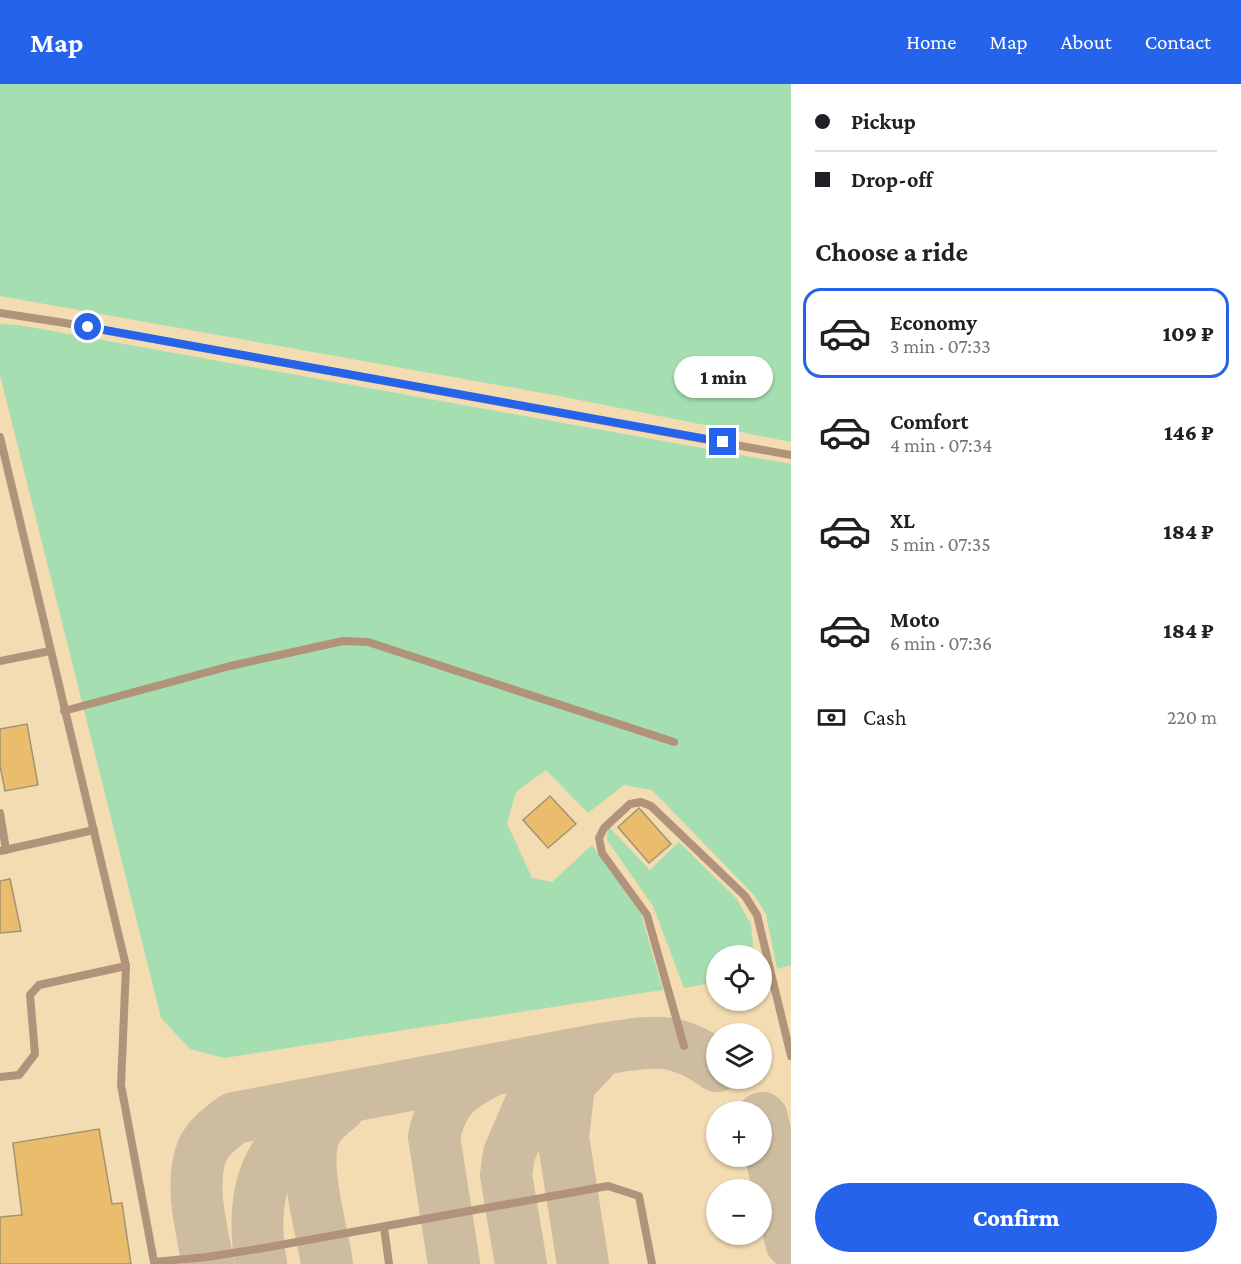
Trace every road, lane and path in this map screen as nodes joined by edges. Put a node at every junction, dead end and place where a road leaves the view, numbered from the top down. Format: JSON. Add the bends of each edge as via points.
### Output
{"nodes":[{"id":1,"x":0,"y":313,"type":"edge"},
{"id":2,"x":0,"y":437,"type":"edge"},
{"id":3,"x":791,"y":455,"type":"edge"},
{"id":4,"x":50,"y":651,"type":"junction"},
{"id":5,"x":0,"y":661,"type":"edge"},
{"id":6,"x":64,"y":711,"type":"junction"},
{"id":7,"x":674,"y":742,"type":"dead end"},
{"id":8,"x":0,"y":813,"type":"edge"},
{"id":9,"x":94,"y":831,"type":"junction"},
{"id":10,"x":3,"y":851,"type":"edge"},
{"id":11,"x":126,"y":966,"type":"junction"},
{"id":12,"x":684,"y":1046,"type":"dead end"},
{"id":13,"x":791,"y":1056,"type":"edge"},
{"id":14,"x":0,"y":1077,"type":"edge"},
{"id":15,"x":384,"y":1227,"type":"junction"},
{"id":16,"x":154,"y":1263,"type":"edge"},
{"id":17,"x":390,"y":1264,"type":"edge"},
{"id":18,"x":652,"y":1264,"type":"edge"}],
"edges":[{"from":1,"to":3,"type":"lane"},
{"from":2,"to":4,"type":"lane"},
{"from":4,"to":5,"type":"lane"},
{"from":4,"to":6,"type":"lane"},
{"from":6,"to":7,"type":"lane","via":[[230,666],[343,641],[368,642]]},
{"from":6,"to":9,"type":"lane"},
{"from":8,"to":10,"type":"lane"},
{"from":9,"to":10,"type":"lane"},
{"from":9,"to":11,"type":"lane"},
{"from":11,"to":14,"type":"lane","via":[[34,989],[30,995],[35,1054],[19,1075]]},
{"from":11,"to":16,"type":"lane","via":[[121,1085]]},
{"from":12,"to":13,"type":"lane","via":[[647,915],[602,853],[599,838],[604,828],[630,804],[641,802],[651,806],[745,896],[757,915]]},
{"from":15,"to":16,"type":"lane"},
{"from":15,"to":17,"type":"lane"},
{"from":15,"to":18,"type":"lane","via":[[608,1186],[639,1196]]}]}
